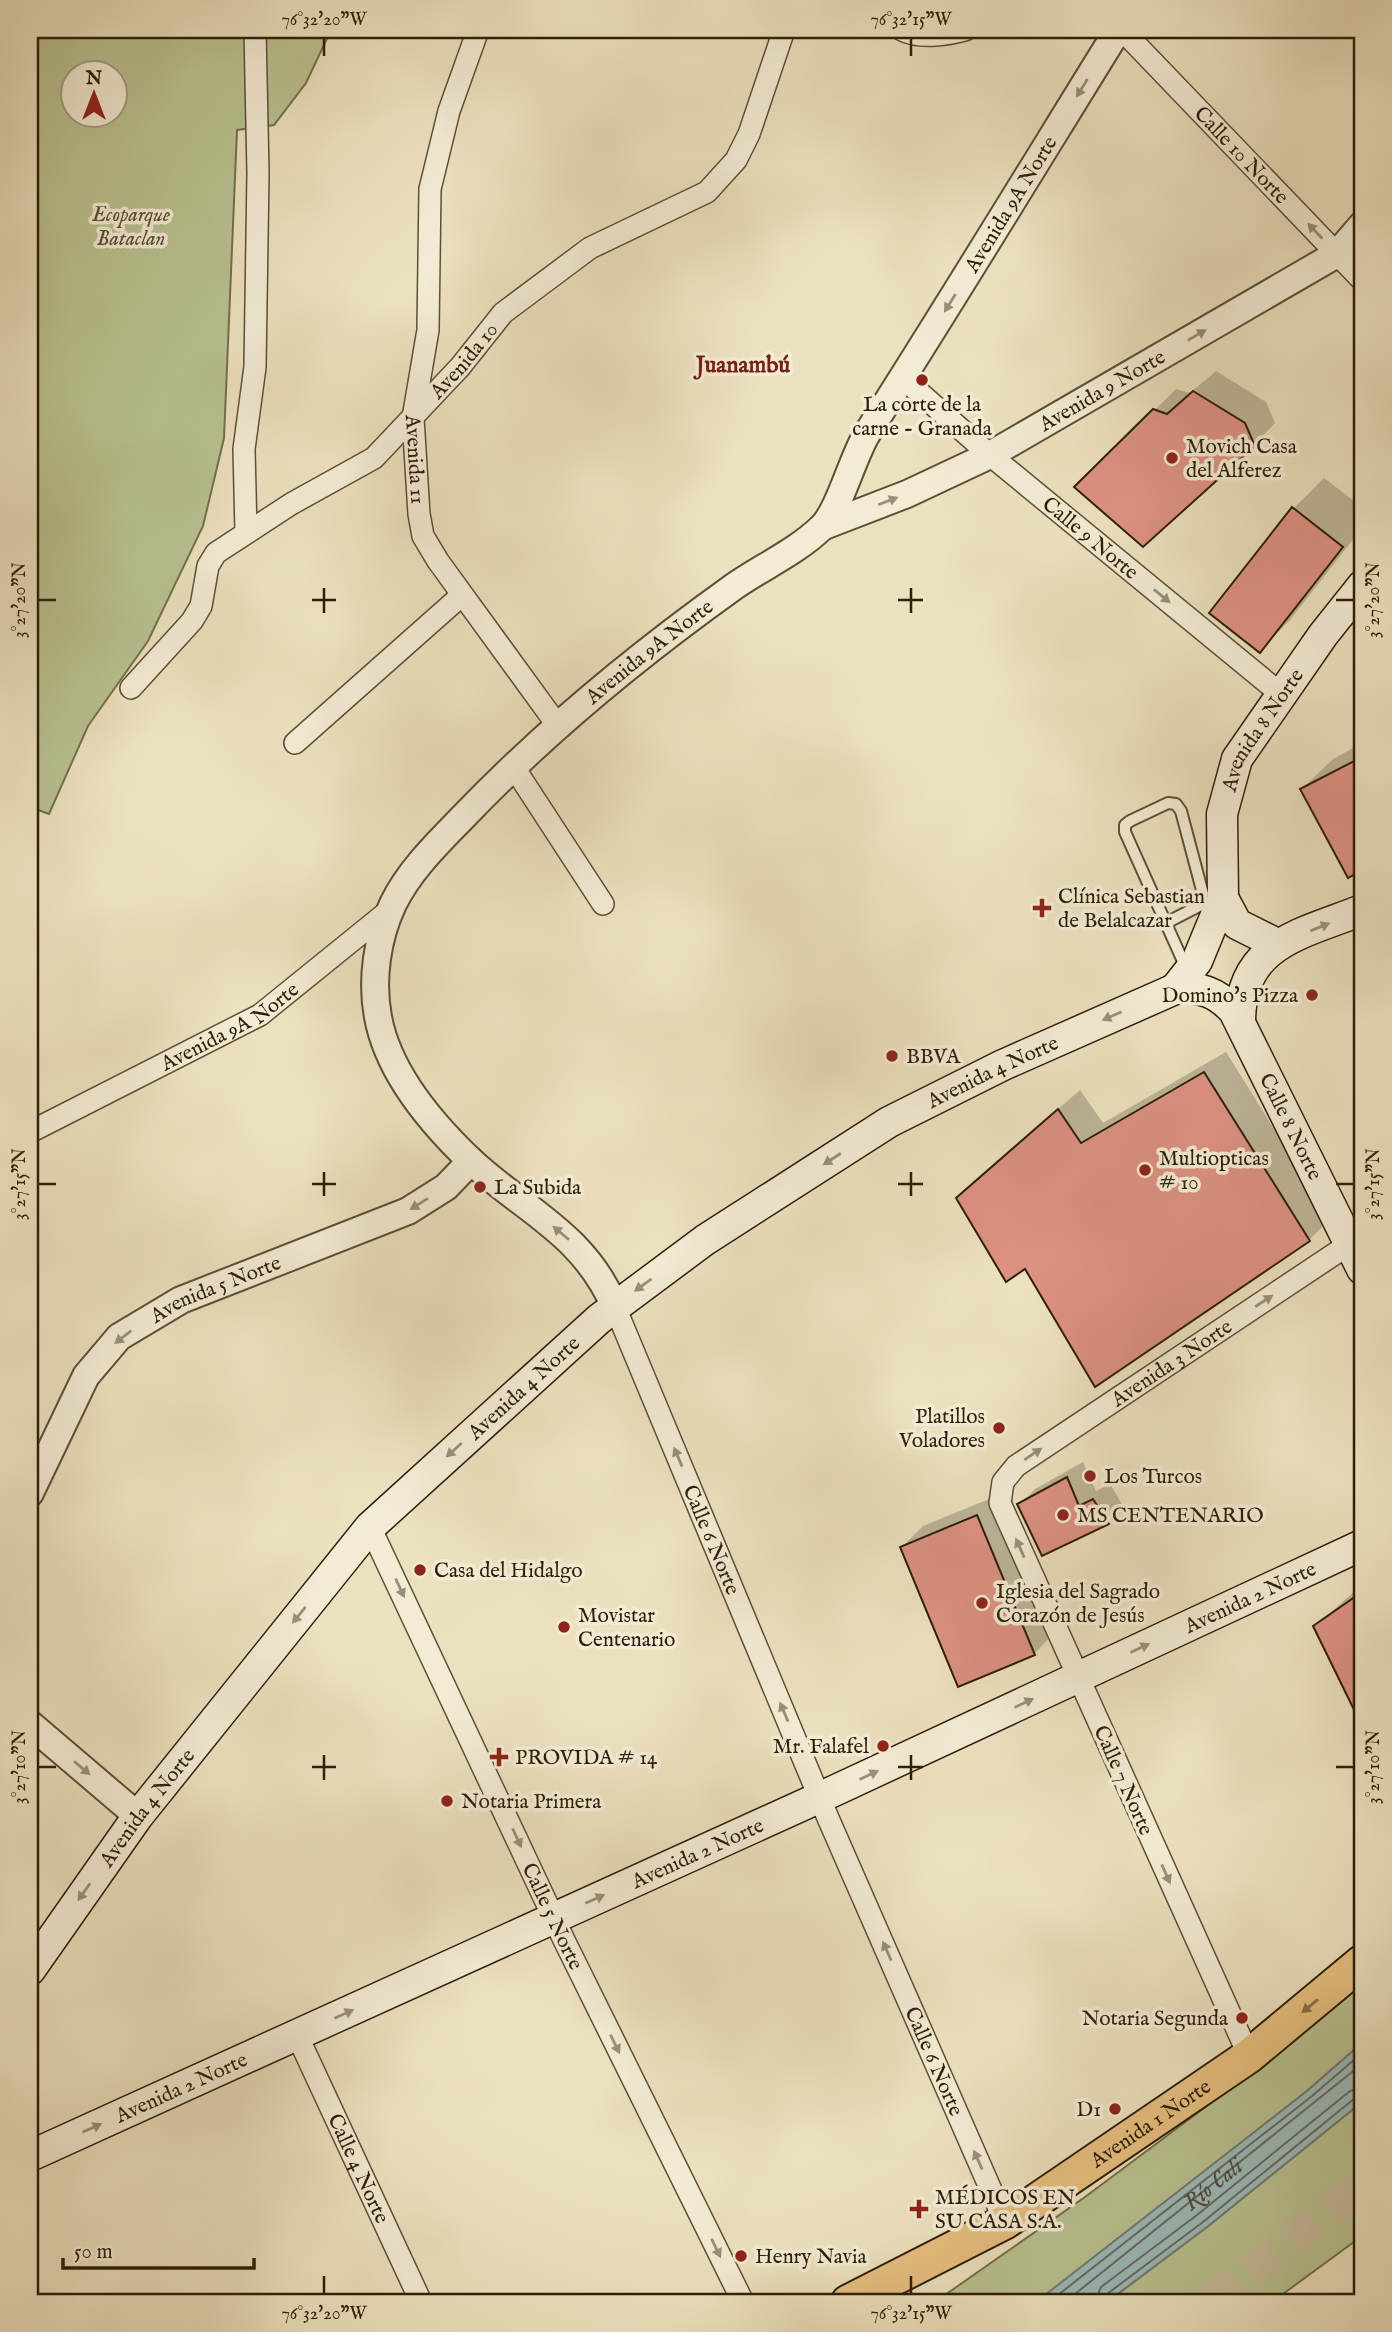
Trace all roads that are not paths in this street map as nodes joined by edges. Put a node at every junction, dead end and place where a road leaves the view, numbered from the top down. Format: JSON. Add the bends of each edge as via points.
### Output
{"nodes":[{"id":1,"x":255,"y":30,"type":"edge"},
{"id":2,"x":478,"y":30,"type":"edge"},
{"id":3,"x":784,"y":30,"type":"edge"},
{"id":4,"x":902,"y":30,"type":"edge"},
{"id":5,"x":965,"y":30,"type":"edge"},
{"id":6,"x":1120,"y":30,"type":"edge"},
{"id":7,"x":1362,"y":225,"type":"edge"},
{"id":8,"x":1337,"y":254,"type":"junction"},
{"id":9,"x":1362,"y":280,"type":"edge"},
{"id":10,"x":904,"y":379,"type":"junction"},
{"id":11,"x":413,"y":418,"type":"junction"},
{"id":12,"x":989,"y":455,"type":"junction"},
{"id":13,"x":824,"y":526,"type":"junction"},
{"id":14,"x":246,"y":532,"type":"junction"},
{"id":15,"x":1362,"y":586,"type":"edge"},
{"id":16,"x":462,"y":595,"type":"junction"},
{"id":17,"x":131,"y":688,"type":"dead end"},
{"id":18,"x":1281,"y":694,"type":"junction"},
{"id":19,"x":558,"y":726,"type":"junction"},
{"id":20,"x":295,"y":743,"type":"dead end"},
{"id":21,"x":513,"y":766,"type":"junction"},
{"id":22,"x":1222,"y":847,"type":"junction"},
{"id":23,"x":1193,"y":858,"type":"junction"},
{"id":24,"x":1223,"y":898,"type":"junction"},
{"id":25,"x":603,"y":904,"type":"dead end"},
{"id":26,"x":391,"y":909,"type":"junction"},
{"id":27,"x":1362,"y":910,"type":"edge"},
{"id":28,"x":1166,"y":923,"type":"junction"},
{"id":29,"x":1277,"y":944,"type":"junction"},
{"id":30,"x":1181,"y":981,"type":"junction"},
{"id":31,"x":1240,"y":1022,"type":"junction"},
{"id":32,"x":30,"y":1132,"type":"edge"},
{"id":33,"x":471,"y":1161,"type":"junction"},
{"id":34,"x":1358,"y":1250,"type":"edge"},
{"id":35,"x":615,"y":1307,"type":"junction"},
{"id":36,"x":30,"y":1493,"type":"edge"},
{"id":37,"x":1000,"y":1503,"type":"joint"},
{"id":38,"x":370,"y":1527,"type":"junction"},
{"id":39,"x":1362,"y":1545,"type":"edge"},
{"id":40,"x":1078,"y":1677,"type":"junction"},
{"id":41,"x":30,"y":1724,"type":"edge"},
{"id":42,"x":820,"y":1798,"type":"junction"},
{"id":43,"x":138,"y":1816,"type":"junction"},
{"id":44,"x":555,"y":1918,"type":"junction"},
{"id":45,"x":1362,"y":1962,"type":"edge"},
{"id":46,"x":30,"y":1970,"type":"edge"},
{"id":47,"x":298,"y":2035,"type":"junction"},
{"id":48,"x":1249,"y":2056,"type":"junction"},
{"id":49,"x":30,"y":2156,"type":"edge"},
{"id":50,"x":1005,"y":2222,"type":"junction"},
{"id":51,"x":421,"y":2302,"type":"edge"},
{"id":52,"x":743,"y":2302,"type":"edge"},
{"id":53,"x":848,"y":2302,"type":"edge"},
{"id":54,"x":887,"y":2302,"type":"edge"}],
"edges":[{"from":1,"to":14,"type":"street","via":[[255,353],[244,449]]},
{"from":2,"to":11,"type":"street","name":"Avenida 11","via":[[449,111],[430,189],[428,330]]},
{"from":3,"to":11,"type":"street","name":"Avenida 10","via":[[749,134],[736,160],[708,192],[590,248],[503,313]]},
{"from":4,"to":5,"type":"street","via":[[948,34]]},
{"from":8,"to":6,"type":"street","name":"Calle 10 Norte","one_way":true},
{"from":6,"to":10,"type":"street","name":"Avenida 9A Norte","one_way":true},
{"from":7,"to":8,"type":"street","name":"Avenida 9 Norte"},
{"from":8,"to":9,"type":"street","name":"Calle 10 Norte"},
{"from":12,"to":8,"type":"street","name":"Avenida 9 Norte","one_way":true},
{"from":10,"to":12,"type":"street","name":"Calle 9 Norte"},
{"from":10,"to":13,"type":"street","name":"Avenida 9A Norte","via":[[865,436]]},
{"from":11,"to":14,"type":"street","name":"Avenida 10","via":[[374,458]]},
{"from":11,"to":16,"type":"street","name":"Avenida 11","via":[[423,536]]},
{"from":13,"to":12,"type":"street","name":"Avenida 9 Norte","one_way":true},
{"from":12,"to":18,"type":"street","name":"Calle 9 Norte","one_way":true},
{"from":13,"to":19,"type":"street","name":"Avenida 9A Norte","via":[[676,629]]},
{"from":14,"to":17,"type":"street","name":"Avenida 10","via":[[216,553],[192,621]]},
{"from":15,"to":18,"type":"main road","name":"Avenida 8 Norte"},
{"from":16,"to":19,"type":"street","name":"Avenida 11"},
{"from":16,"to":20,"type":"street"},
{"from":18,"to":22,"type":"main road","name":"Avenida 8 Norte","via":[[1237,759],[1222,814]]},
{"from":19,"to":21,"type":"street","name":"Avenida 9A Norte"},
{"from":21,"to":25,"type":"street"},
{"from":21,"to":26,"type":"street","name":"Avenida 9A Norte","via":[[420,863]]},
{"from":22,"to":23,"type":"lane"},
{"from":22,"to":24,"type":"main road","name":"Avenida 8 Norte"},
{"from":23,"to":28,"type":"lane","via":[[1202,901]]},
{"from":23,"to":28,"type":"lane","via":[[1176,804],[1168,803],[1125,825]]},
{"from":24,"to":29,"type":"main road","via":[[1237,925]]},
{"from":24,"to":30,"type":"main road","name":"Avenida 8 Norte","via":[[1205,947]]},
{"from":26,"to":32,"type":"street","name":"Avenida 9A Norte","via":[[260,1015]]},
{"from":26,"to":33,"type":"street","name":"Calle 6 Norte","via":[[376,959],[374,987],[384,1042],[419,1102]]},
{"from":29,"to":27,"type":"main road","one_way":true},
{"from":28,"to":30,"type":"lane"},
{"from":29,"to":31,"type":"main road","via":[[1257,963],[1244,986]]},
{"from":30,"to":31,"type":"main road","name":"Calle 8 Norte","via":[[1225,1000]]},
{"from":30,"to":35,"type":"main road","name":"Avenida 4 Norte","one_way":true,"via":[[889,1122],[705,1240]]},
{"from":31,"to":34,"type":"main road","name":"Calle 8 Norte"},
{"from":35,"to":33,"type":"street","name":"Calle 6 Norte","one_way":true,"via":[[596,1268],[567,1237]]},
{"from":33,"to":36,"type":"street","name":"Avenida 5 Norte","one_way":true,"via":[[446,1187],[408,1211],[181,1300],[119,1338],[86,1376]]},
{"from":37,"to":34,"type":"street","name":"Avenida 3 Norte","one_way":true,"via":[[1003,1482],[1016,1466]]},
{"from":35,"to":38,"type":"main road","name":"Avenida 4 Norte","one_way":true},
{"from":42,"to":35,"type":"street","name":"Calle 6 Norte","one_way":true},
{"from":40,"to":37,"type":"street","name":"Calle 7 Norte","one_way":true},
{"from":38,"to":43,"type":"main road","name":"Avenida 4 Norte","one_way":true},
{"from":38,"to":44,"type":"street","name":"Calle 5 Norte","one_way":true},
{"from":40,"to":39,"type":"main road","name":"Avenida 2 Norte","one_way":true},
{"from":42,"to":40,"type":"main road","name":"Avenida 2 Norte","one_way":true},
{"from":40,"to":48,"type":"street","name":"Calle 7 Norte","one_way":true},
{"from":41,"to":43,"type":"street","one_way":true},
{"from":44,"to":42,"type":"main road","name":"Avenida 2 Norte","one_way":true},
{"from":50,"to":42,"type":"street","name":"Calle 6 Norte","one_way":true},
{"from":43,"to":46,"type":"main road","name":"Avenida 4 Norte","one_way":true},
{"from":47,"to":44,"type":"main road","name":"Avenida 2 Norte","one_way":true},
{"from":44,"to":52,"type":"street","name":"Calle 5 Norte","one_way":true},
{"from":45,"to":48,"type":"main road","name":"Avenida 1 Norte","one_way":true},
{"from":49,"to":47,"type":"main road","name":"Avenida 2 Norte","one_way":true},
{"from":47,"to":51,"type":"street","name":"Calle 4 Norte"},
{"from":48,"to":50,"type":"main road","name":"Avenida 1 Norte"},
{"from":50,"to":53,"type":"main road","name":"Avenida 1 Norte"},
{"from":50,"to":54,"type":"main road"}]}
